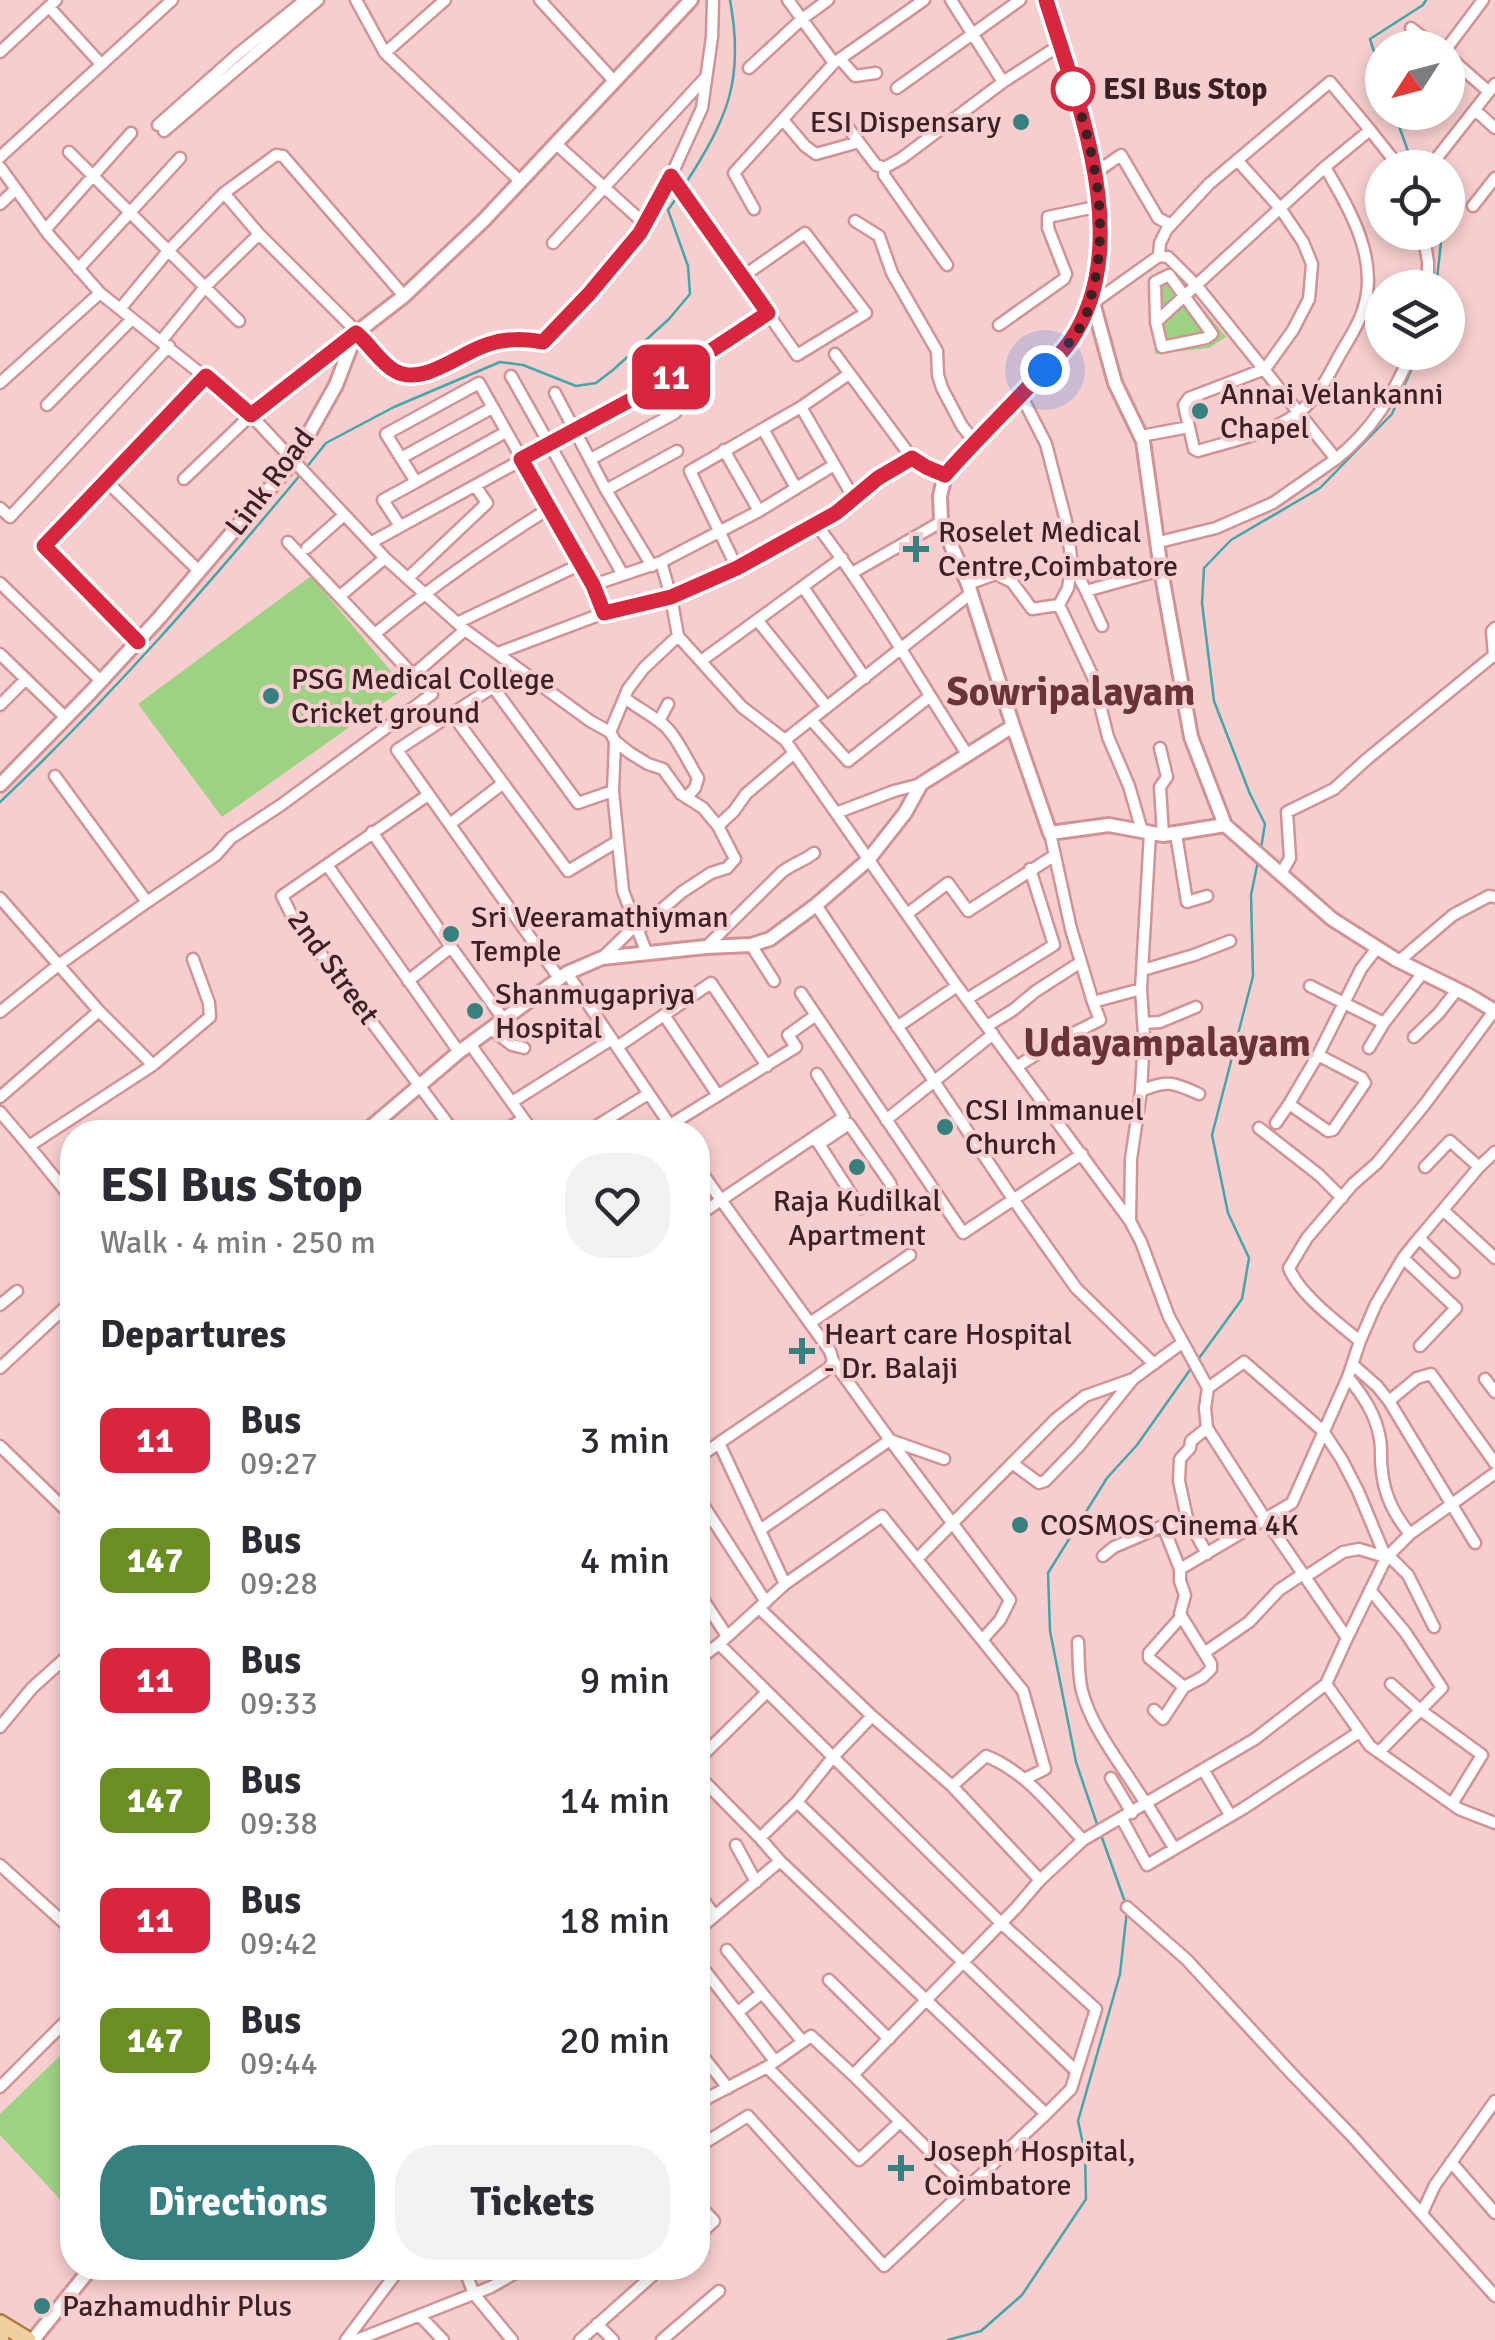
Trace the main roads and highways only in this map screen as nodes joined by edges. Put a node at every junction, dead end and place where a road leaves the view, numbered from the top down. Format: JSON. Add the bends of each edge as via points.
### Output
{"nodes":[{"id":1,"x":0,"y":2323,"type":"edge"},
{"id":2,"x":30,"y":2340,"type":"edge"}],
"edges":[{"from":1,"to":2,"type":"main road"}]}
